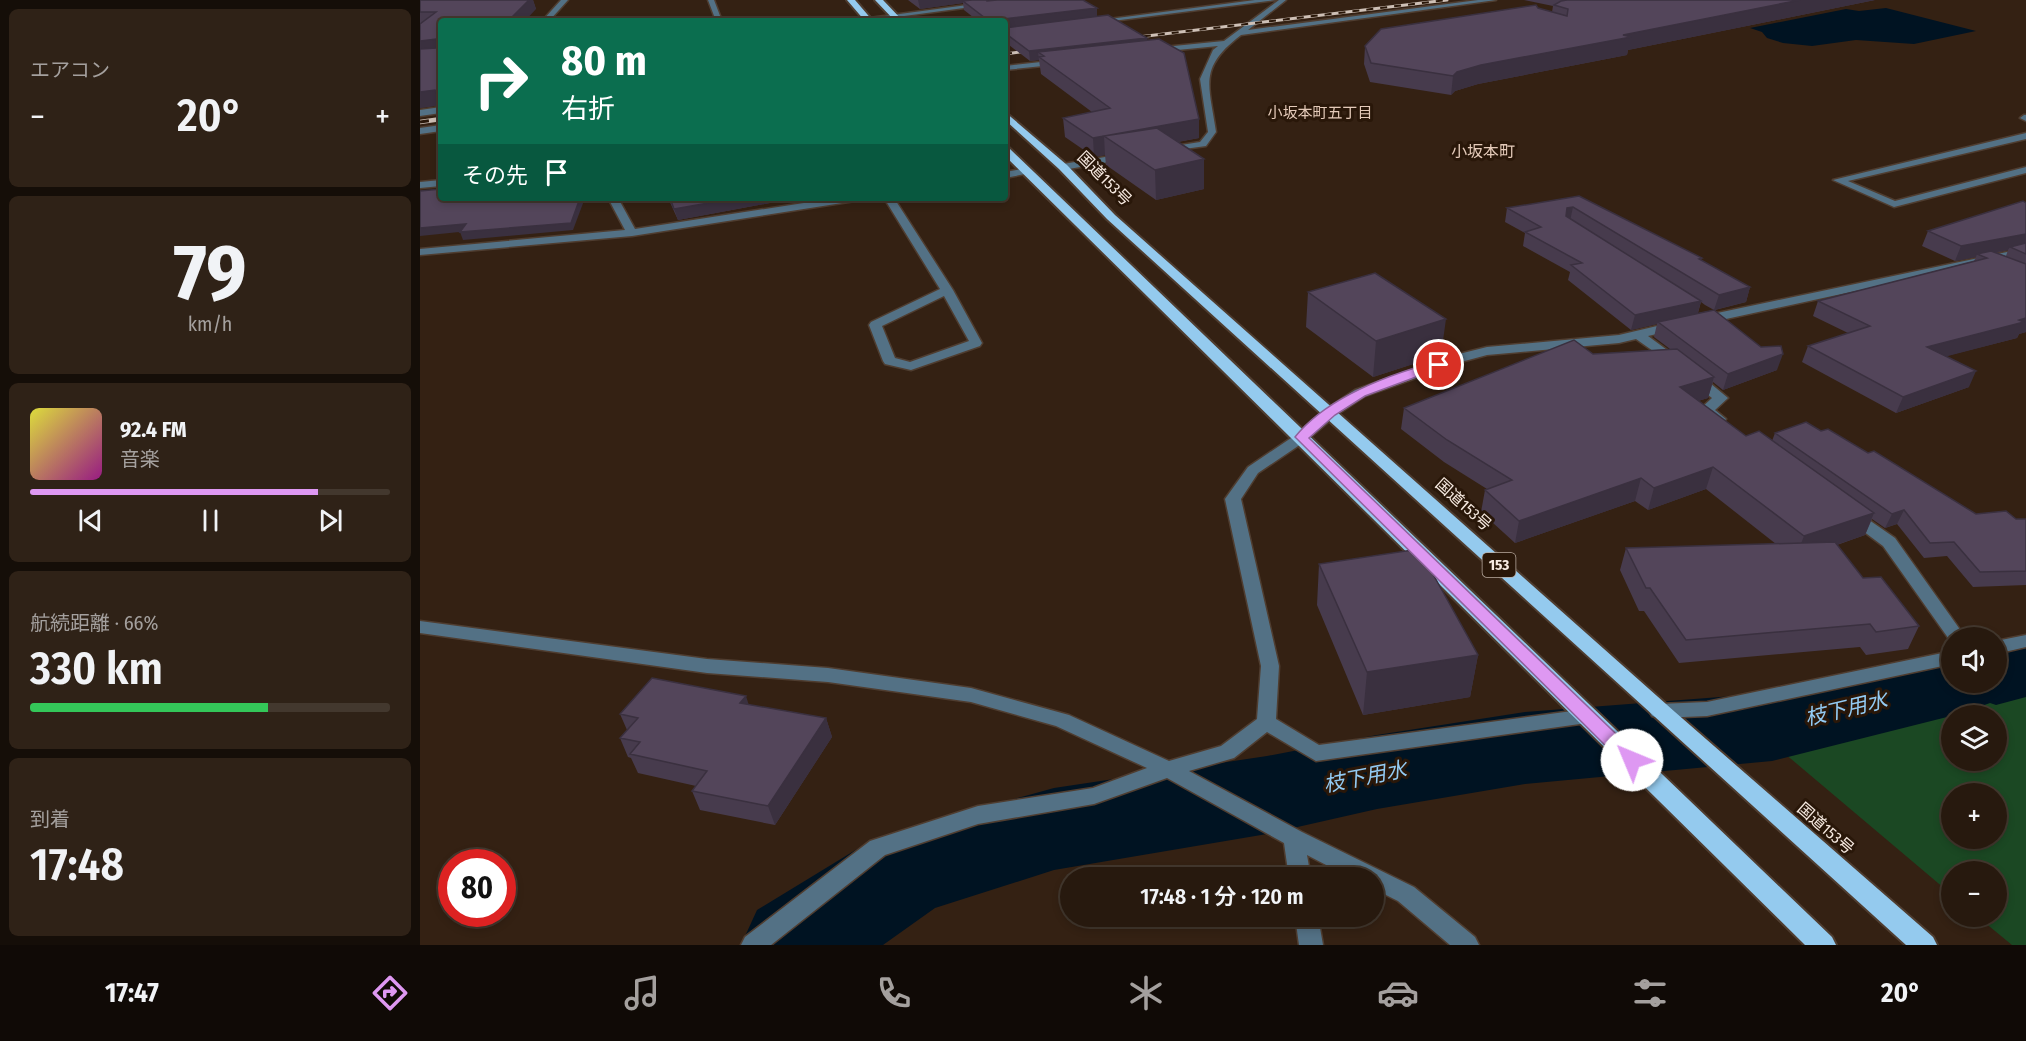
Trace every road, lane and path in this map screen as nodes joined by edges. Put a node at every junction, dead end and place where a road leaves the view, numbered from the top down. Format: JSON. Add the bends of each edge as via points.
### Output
{"nodes":[{"id":1,"x":565,"y":0,"type":"edge"},
{"id":2,"x":711,"y":0,"type":"edge"},
{"id":3,"x":851,"y":0,"type":"edge"},
{"id":4,"x":879,"y":0,"type":"edge"},
{"id":5,"x":1021,"y":0,"type":"edge"},
{"id":6,"x":1272,"y":0,"type":"edge"},
{"id":7,"x":1283,"y":0,"type":"edge"},
{"id":8,"x":1493,"y":0,"type":"edge"},
{"id":9,"x":548,"y":18,"type":"edge"},
{"id":10,"x":719,"y":18,"type":"edge"},
{"id":11,"x":866,"y":18,"type":"edge"},
{"id":12,"x":896,"y":18,"type":"edge"},
{"id":13,"x":904,"y":18,"type":"edge"},
{"id":14,"x":1086,"y":23,"type":"edge"},
{"id":15,"x":1236,"y":34,"type":"junction"},
{"id":16,"x":1223,"y":43,"type":"junction"},
{"id":17,"x":1153,"y":51,"type":"edge"},
{"id":18,"x":1072,"y":60,"type":"edge"},
{"id":19,"x":1008,"y":68,"type":"edge"},
{"id":20,"x":438,"y":110,"type":"edge"},
{"id":21,"x":420,"y":113,"type":"edge"},
{"id":22,"x":1008,"y":118,"type":"edge"},
{"id":23,"x":438,"y":128,"type":"edge"},
{"id":24,"x":420,"y":131,"type":"edge"},
{"id":25,"x":2026,"y":136,"type":"edge"},
{"id":26,"x":1156,"y":152,"type":"edge"},
{"id":27,"x":1008,"y":153,"type":"edge"},
{"id":28,"x":1132,"y":155,"type":"edge"},
{"id":29,"x":1063,"y":167,"type":"junction"},
{"id":30,"x":2026,"y":170,"type":"edge"},
{"id":31,"x":1027,"y":171,"type":"junction"},
{"id":32,"x":1008,"y":174,"type":"edge"},
{"id":33,"x":438,"y":183,"type":"edge"},
{"id":34,"x":420,"y":185,"type":"edge"},
{"id":35,"x":615,"y":201,"type":"edge"},
{"id":36,"x":823,"y":201,"type":"edge"},
{"id":37,"x":891,"y":201,"type":"edge"},
{"id":38,"x":632,"y":233,"type":"junction"},
{"id":39,"x":2026,"y":251,"type":"edge"},
{"id":40,"x":420,"y":252,"type":"edge"},
{"id":41,"x":1987,"y":260,"type":"junction"},
{"id":42,"x":2006,"y":268,"type":"edge"},
{"id":43,"x":947,"y":290,"type":"junction"},
{"id":44,"x":1693,"y":306,"type":"edge"},
{"id":45,"x":1713,"y":318,"type":"junction"},
{"id":46,"x":1638,"y":334,"type":"junction"},
{"id":47,"x":1330,"y":413,"type":"junction"},
{"id":48,"x":1735,"y":431,"type":"edge"},
{"id":49,"x":1302,"y":437,"type":"junction"},
{"id":50,"x":1841,"y":508,"type":"edge"},
{"id":51,"x":420,"y":627,"type":"edge"},
{"id":52,"x":1949,"y":627,"type":"edge"},
{"id":53,"x":2026,"y":641,"type":"edge"},
{"id":54,"x":2007,"y":645,"type":"edge"},
{"id":55,"x":1941,"y":659,"type":"edge"},
{"id":56,"x":1663,"y":715,"type":"junction"},
{"id":57,"x":1266,"y":722,"type":"junction"},
{"id":58,"x":1593,"y":722,"type":"junction"},
{"id":59,"x":1168,"y":769,"type":"junction"},
{"id":60,"x":1294,"y":838,"type":"junction"},
{"id":61,"x":1298,"y":867,"type":"edge"},
{"id":62,"x":1351,"y":867,"type":"edge"},
{"id":63,"x":1384,"y":883,"type":"edge"},
{"id":64,"x":1308,"y":927,"type":"edge"},
{"id":65,"x":753,"y":945,"type":"edge"},
{"id":66,"x":1311,"y":945,"type":"edge"},
{"id":67,"x":1467,"y":945,"type":"edge"},
{"id":68,"x":1822,"y":945,"type":"edge"},
{"id":69,"x":1924,"y":945,"type":"edge"}],
"edges":[{"from":1,"to":9,"type":"street"},
{"from":2,"to":10,"type":"street"},
{"from":3,"to":11,"type":"highway"},
{"from":4,"to":12,"type":"highway"},
{"from":5,"to":13,"type":"street"},
{"from":6,"to":14,"type":"street"},
{"from":7,"to":15,"type":"street"},
{"from":8,"to":15,"type":"street"},
{"from":15,"to":16,"type":"street"},
{"from":16,"to":17,"type":"street"},
{"from":16,"to":26,"type":"street","via":[[1204,79],[1212,132],[1203,144]]},
{"from":18,"to":19,"type":"street"},
{"from":20,"to":21,"type":"street"},
{"from":22,"to":29,"type":"highway","name":"国道153号","number":"153"},
{"from":23,"to":24,"type":"street"},
{"from":25,"to":30,"type":"street","via":[[1838,180],[1894,204]]},
{"from":27,"to":31,"type":"highway"},
{"from":28,"to":29,"type":"street"},
{"from":29,"to":47,"type":"highway","name":"国道153号","number":"153","via":[[1111,217]]},
{"from":31,"to":32,"type":"street"},
{"from":31,"to":49,"type":"highway"},
{"from":33,"to":34,"type":"street"},
{"from":35,"to":38,"type":"street"},
{"from":36,"to":38,"type":"street"},
{"from":37,"to":43,"type":"street"},
{"from":38,"to":40,"type":"street"},
{"from":39,"to":41,"type":"street"},
{"from":41,"to":42,"type":"street"},
{"from":41,"to":45,"type":"street"},
{"from":43,"to":43,"type":"street","via":[[976,343],[911,366],[890,361],[875,325]]},
{"from":44,"to":45,"type":"street"},
{"from":45,"to":46,"type":"street"},
{"from":46,"to":47,"type":"street","via":[[1487,351],[1360,393]]},
{"from":46,"to":48,"type":"street","via":[[1721,398],[1706,410]]},
{"from":47,"to":49,"type":"street"},
{"from":47,"to":56,"type":"highway","name":"国道153号","number":"153"},
{"from":49,"to":57,"type":"street","via":[[1253,470],[1233,499],[1270,666]]},
{"from":49,"to":58,"type":"highway"},
{"from":50,"to":52,"type":"street","via":[[1889,542]]},
{"from":51,"to":59,"type":"street","via":[[707,666],[828,675],[971,695],[1062,720]]},
{"from":53,"to":54,"type":"street"},
{"from":55,"to":56,"type":"street"},
{"from":56,"to":69,"type":"highway","name":"国道153号","number":"153"},
{"from":57,"to":58,"type":"street","via":[[1316,753]]},
{"from":57,"to":59,"type":"street","via":[[1227,752]]},
{"from":58,"to":68,"type":"highway"},
{"from":59,"to":60,"type":"street"},
{"from":59,"to":65,"type":"street","via":[[1094,796],[978,815],[878,848]]},
{"from":60,"to":61,"type":"street"},
{"from":60,"to":62,"type":"street"},
{"from":63,"to":67,"type":"street","via":[[1406,894]]},
{"from":64,"to":66,"type":"street"}]}
